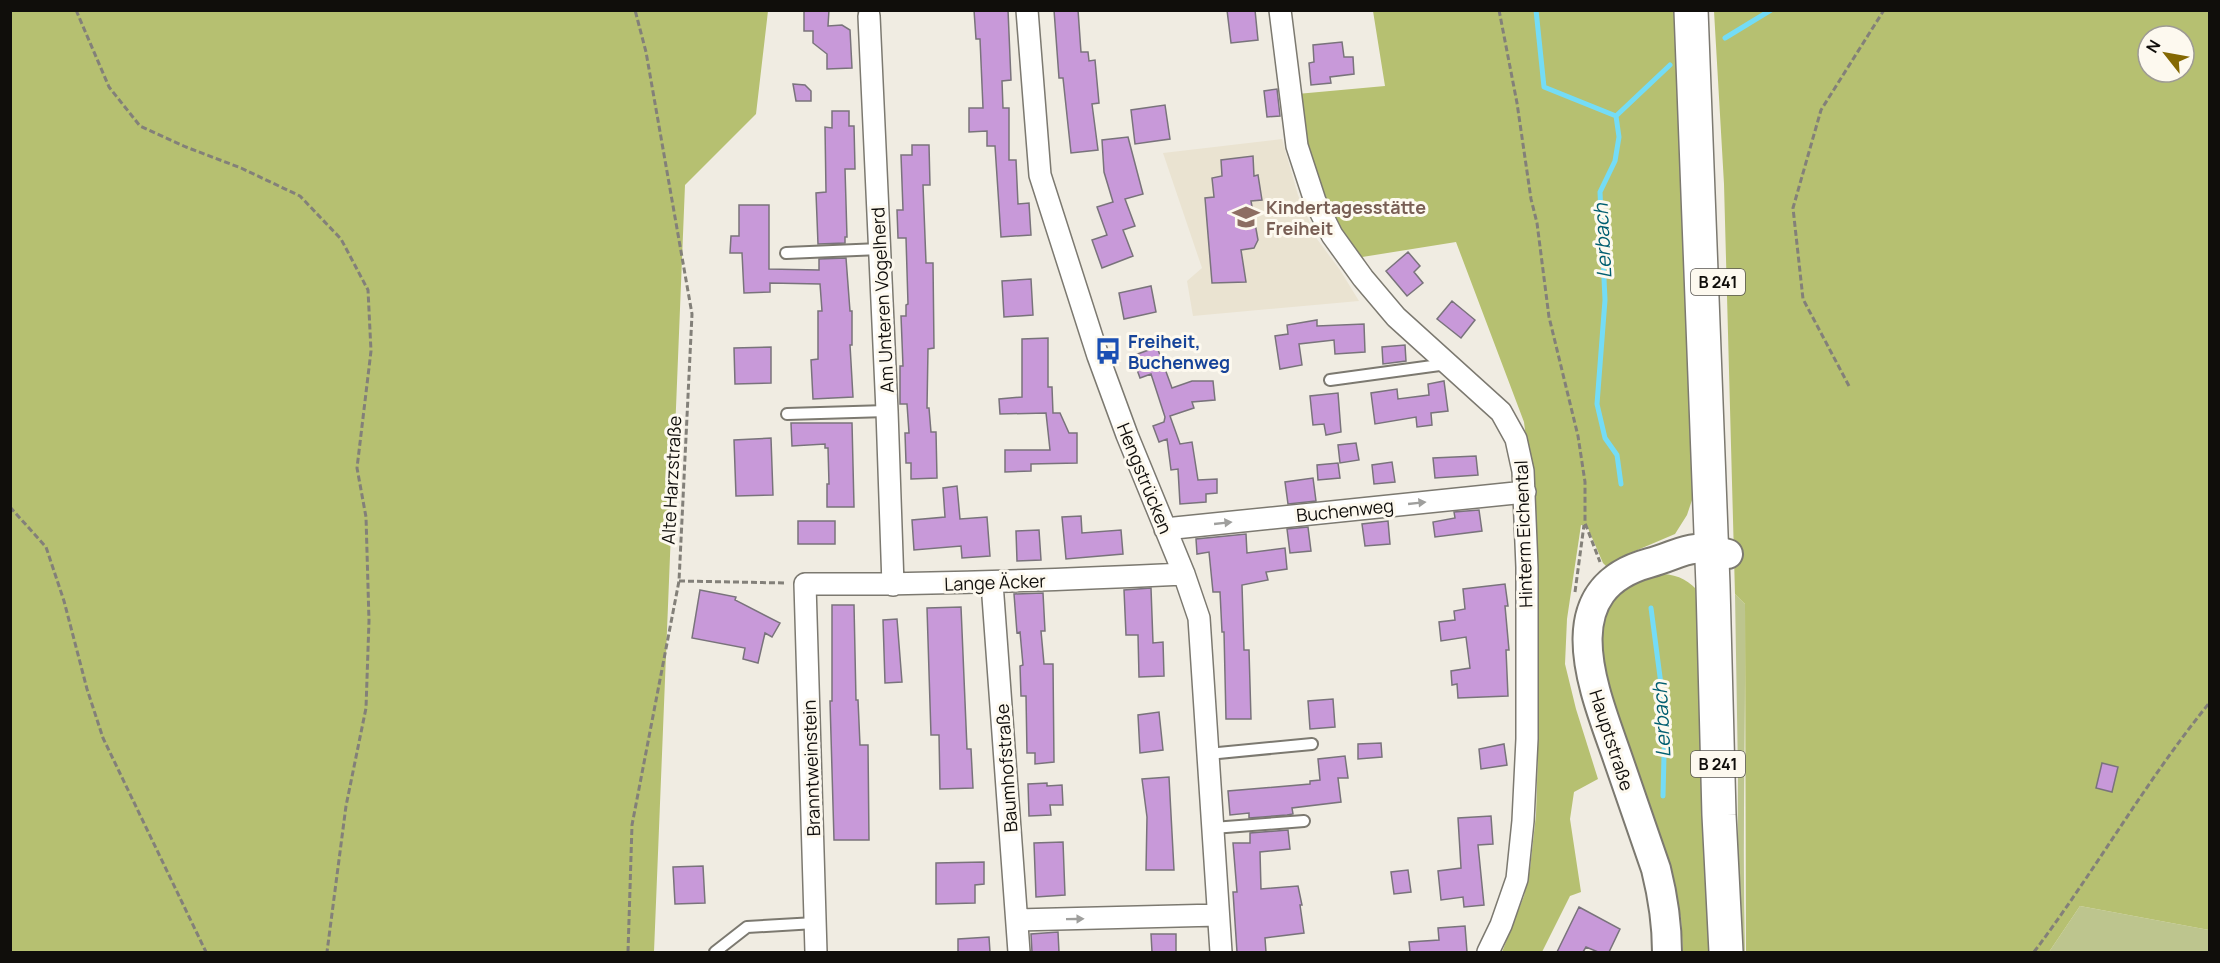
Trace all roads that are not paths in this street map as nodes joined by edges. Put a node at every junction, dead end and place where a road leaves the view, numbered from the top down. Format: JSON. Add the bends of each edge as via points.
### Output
{"nodes":[{"id":1,"x":1027,"y":10,"type":"edge"},
{"id":2,"x":1280,"y":10,"type":"edge"},
{"id":3,"x":1691,"y":10,"type":"edge"},
{"id":4,"x":1708,"y":10,"type":"edge"},
{"id":5,"x":869,"y":16,"type":"dead end"},
{"id":6,"x":880,"y":249,"type":"junction"},
{"id":7,"x":786,"y":253,"type":"dead end"},
{"id":8,"x":1447,"y":364,"type":"junction"},
{"id":9,"x":1330,"y":380,"type":"dead end"},
{"id":10,"x":887,"y":411,"type":"junction"},
{"id":11,"x":787,"y":414,"type":"dead end"},
{"id":12,"x":1525,"y":492,"type":"junction"},
{"id":13,"x":1165,"y":529,"type":"junction"},
{"id":14,"x":1717,"y":554,"type":"junction"},
{"id":15,"x":1184,"y":574,"type":"junction"},
{"id":16,"x":992,"y":583,"type":"junction"},
{"id":17,"x":805,"y":584,"type":"joint"},
{"id":18,"x":893,"y":585,"type":"junction"},
{"id":19,"x":1312,"y":744,"type":"dead end"},
{"id":20,"x":1208,"y":754,"type":"junction"},
{"id":21,"x":1304,"y":821,"type":"dead end"},
{"id":22,"x":1213,"y":828,"type":"junction"},
{"id":23,"x":1218,"y":915,"type":"junction"},
{"id":24,"x":1017,"y":920,"type":"junction"},
{"id":25,"x":815,"y":923,"type":"junction"},
{"id":26,"x":1726,"y":948,"type":"edge"},
{"id":27,"x":715,"y":952,"type":"edge"},
{"id":28,"x":816,"y":952,"type":"edge"},
{"id":29,"x":1019,"y":952,"type":"edge"},
{"id":30,"x":1221,"y":952,"type":"edge"},
{"id":31,"x":1488,"y":952,"type":"edge"},
{"id":32,"x":1667,"y":952,"type":"edge"}],
"edges":[{"from":1,"to":13,"type":"street","name":"Hengstrücken","via":[[1040,176],[1098,356]]},
{"from":2,"to":8,"type":"street","name":"Hinterm Eichental","via":[[1297,146],[1322,217],[1384,305]]},
{"from":3,"to":14,"type":"main road","number":"B 241"},
{"from":4,"to":14,"type":"main road","number":"B 241","via":[[1713,78]]},
{"from":5,"to":6,"type":"street","name":"Am Unteren Vogelherd"},
{"from":6,"to":7,"type":"lane"},
{"from":6,"to":10,"type":"street","name":"Am Unteren Vogelherd"},
{"from":8,"to":9,"type":"lane"},
{"from":8,"to":12,"type":"street","name":"Hinterm Eichental","via":[[1504,415],[1520,449]]},
{"from":10,"to":11,"type":"lane"},
{"from":10,"to":18,"type":"street","name":"Am Unteren Vogelherd"},
{"from":13,"to":12,"type":"street","name":"Buchenweg","one_way":true},
{"from":12,"to":31,"type":"street","name":"Hinterm Eichental","via":[[1527,739],[1523,821],[1516,879]]},
{"from":13,"to":15,"type":"street","name":"Hengstrücken"},
{"from":14,"to":26,"type":"main road","number":"B 241","via":[[1734,814]]},
{"from":14,"to":32,"type":"street","name":"Hauptstraße","via":[[1688,549],[1627,571],[1609,583],[1591,613],[1587,644],[1598,700],[1656,869]]},
{"from":15,"to":16,"type":"street","name":"Lange Äcker"},
{"from":15,"to":20,"type":"street","name":"Hengstrücken","via":[[1199,618]]},
{"from":16,"to":18,"type":"street","name":"Lange Äcker"},
{"from":16,"to":24,"type":"street","name":"Baumhofstraße"},
{"from":17,"to":18,"type":"street","name":"Lange Äcker"},
{"from":17,"to":25,"type":"street","name":"Branntweinstein"},
{"from":19,"to":20,"type":"lane"},
{"from":20,"to":22,"type":"street","name":"Hengstrücken"},
{"from":21,"to":22,"type":"lane"},
{"from":22,"to":23,"type":"street","name":"Hengstrücken"},
{"from":24,"to":23,"type":"street","one_way":true},
{"from":23,"to":30,"type":"street","name":"Hengstrücken"},
{"from":24,"to":29,"type":"street","name":"Baumhofstraße"},
{"from":25,"to":27,"type":"lane","via":[[747,927]]},
{"from":25,"to":28,"type":"street","name":"Branntweinstein"}]}
